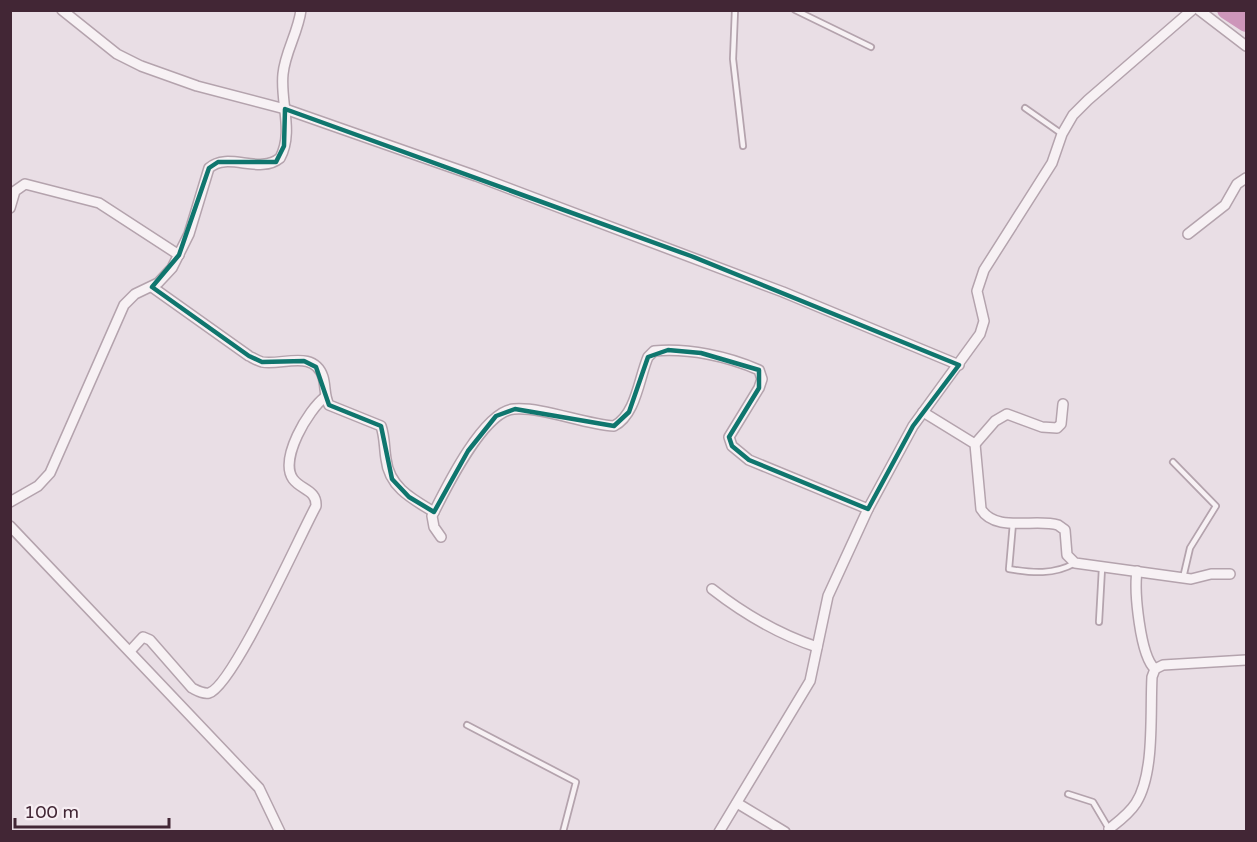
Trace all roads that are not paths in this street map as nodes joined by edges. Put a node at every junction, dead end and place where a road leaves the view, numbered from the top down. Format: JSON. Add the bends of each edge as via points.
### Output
{"nodes":[{"id":1,"x":62,"y":10,"type":"edge"},
{"id":2,"x":301,"y":10,"type":"edge"},
{"id":3,"x":735,"y":10,"type":"edge"},
{"id":4,"x":795,"y":10,"type":"edge"},
{"id":5,"x":1191,"y":10,"type":"edge"},
{"id":6,"x":1199,"y":10,"type":"edge"},
{"id":7,"x":1246,"y":46,"type":"edge"},
{"id":8,"x":871,"y":47,"type":"dead end"},
{"id":9,"x":1025,"y":108,"type":"dead end"},
{"id":10,"x":285,"y":109,"type":"junction"},
{"id":11,"x":1062,"y":134,"type":"junction"},
{"id":12,"x":743,"y":146,"type":"dead end"},
{"id":13,"x":1246,"y":178,"type":"edge"},
{"id":14,"x":10,"y":208,"type":"edge"},
{"id":15,"x":1188,"y":234,"type":"dead end"},
{"id":16,"x":179,"y":255,"type":"junction"},
{"id":17,"x":152,"y":287,"type":"junction"},
{"id":18,"x":958,"y":365,"type":"junction"},
{"id":19,"x":325,"y":397,"type":"junction"},
{"id":20,"x":1063,"y":404,"type":"dead end"},
{"id":21,"x":922,"y":412,"type":"junction"},
{"id":22,"x":975,"y":444,"type":"junction"},
{"id":23,"x":1173,"y":462,"type":"dead end"},
{"id":24,"x":10,"y":502,"type":"edge"},
{"id":25,"x":868,"y":509,"type":"junction"},
{"id":26,"x":434,"y":512,"type":"junction"},
{"id":27,"x":1013,"y":523,"type":"junction"},
{"id":28,"x":10,"y":526,"type":"edge"},
{"id":29,"x":441,"y":537,"type":"dead end"},
{"id":30,"x":1075,"y":563,"type":"junction"},
{"id":31,"x":1102,"y":567,"type":"junction"},
{"id":32,"x":1137,"y":571,"type":"junction"},
{"id":33,"x":1230,"y":574,"type":"dead end"},
{"id":34,"x":1184,"y":578,"type":"junction"},
{"id":35,"x":712,"y":589,"type":"dead end"},
{"id":36,"x":1099,"y":622,"type":"dead end"},
{"id":37,"x":817,"y":647,"type":"junction"},
{"id":38,"x":131,"y":650,"type":"junction"},
{"id":39,"x":1246,"y":660,"type":"edge"},
{"id":40,"x":1155,"y":669,"type":"junction"},
{"id":41,"x":467,"y":725,"type":"dead end"},
{"id":42,"x":1068,"y":794,"type":"dead end"},
{"id":43,"x":737,"y":803,"type":"junction"},
{"id":44,"x":1110,"y":830,"type":"edge"},
{"id":45,"x":280,"y":831,"type":"edge"},
{"id":46,"x":562,"y":831,"type":"edge"},
{"id":47,"x":720,"y":831,"type":"edge"},
{"id":48,"x":785,"y":831,"type":"edge"}],
"edges":[{"from":1,"to":10,"type":"street","via":[[117,54],[141,66],[197,86]]},
{"from":2,"to":10,"type":"street","via":[[283,71]]},
{"from":3,"to":12,"type":"lane","via":[[733,59]]},
{"from":4,"to":8,"type":"lane"},
{"from":5,"to":11,"type":"street","via":[[1088,100]]},
{"from":6,"to":7,"type":"street"},
{"from":9,"to":11,"type":"lane"},
{"from":10,"to":16,"type":"street","via":[[287,126],[280,158],[264,165],[218,162],[209,168],[192,227]]},
{"from":10,"to":18,"type":"street","via":[[691,256]]},
{"from":11,"to":18,"type":"street","via":[[1052,163],[984,270],[977,291],[984,321],[980,334]]},
{"from":13,"to":15,"type":"street","via":[[1236,184],[1225,205]]},
{"from":14,"to":16,"type":"street","via":[[15,191],[25,184],[93,200]]},
{"from":16,"to":17,"type":"street","via":[[165,277]]},
{"from":17,"to":19,"type":"street","via":[[249,356],[262,362],[290,358],[316,367],[322,376]]},
{"from":17,"to":24,"type":"street","via":[[129,298],[115,320],[50,473],[38,486]]},
{"from":18,"to":21,"type":"street"},
{"from":19,"to":26,"type":"street","via":[[328,405],[338,411],[381,426],[392,479],[409,497]]},
{"from":19,"to":38,"type":"street","via":[[302,426],[289,461],[293,479],[313,494],[316,506],[228,675],[216,689],[200,692],[150,640],[143,638]]},
{"from":20,"to":22,"type":"street","via":[[1057,428],[1042,427],[1007,414],[995,421]]},
{"from":21,"to":22,"type":"street"},
{"from":21,"to":25,"type":"street"},
{"from":22,"to":27,"type":"street","via":[[981,509],[993,520]]},
{"from":23,"to":34,"type":"lane","via":[[1216,506],[1190,548]]},
{"from":25,"to":26,"type":"street","via":[[749,460],[732,447],[729,437],[759,388],[759,370],[701,353],[668,350],[654,351],[648,357],[629,412],[614,426],[515,409],[496,416],[468,451]]},
{"from":25,"to":37,"type":"street","via":[[828,596]]},
{"from":26,"to":29,"type":"street","via":[[432,522]]},
{"from":27,"to":30,"type":"street","via":[[1053,523],[1062,527],[1067,555]]},
{"from":27,"to":30,"type":"lane","via":[[1009,568],[1042,573],[1064,570]]},
{"from":28,"to":38,"type":"street"},
{"from":30,"to":31,"type":"street"},
{"from":31,"to":32,"type":"street"},
{"from":31,"to":36,"type":"lane"},
{"from":32,"to":34,"type":"street"},
{"from":32,"to":40,"type":"street","via":[[1137,610],[1147,658]]},
{"from":33,"to":34,"type":"street"},
{"from":35,"to":37,"type":"street","via":[[775,631]]},
{"from":37,"to":43,"type":"street","via":[[810,681]]},
{"from":38,"to":45,"type":"street","via":[[259,788]]},
{"from":39,"to":40,"type":"street","via":[[1163,665]]},
{"from":40,"to":44,"type":"street","via":[[1142,789],[1137,802]]},
{"from":41,"to":46,"type":"lane","via":[[576,782]]},
{"from":42,"to":44,"type":"lane","via":[[1093,802]]},
{"from":43,"to":47,"type":"street"},
{"from":43,"to":48,"type":"street"}]}
